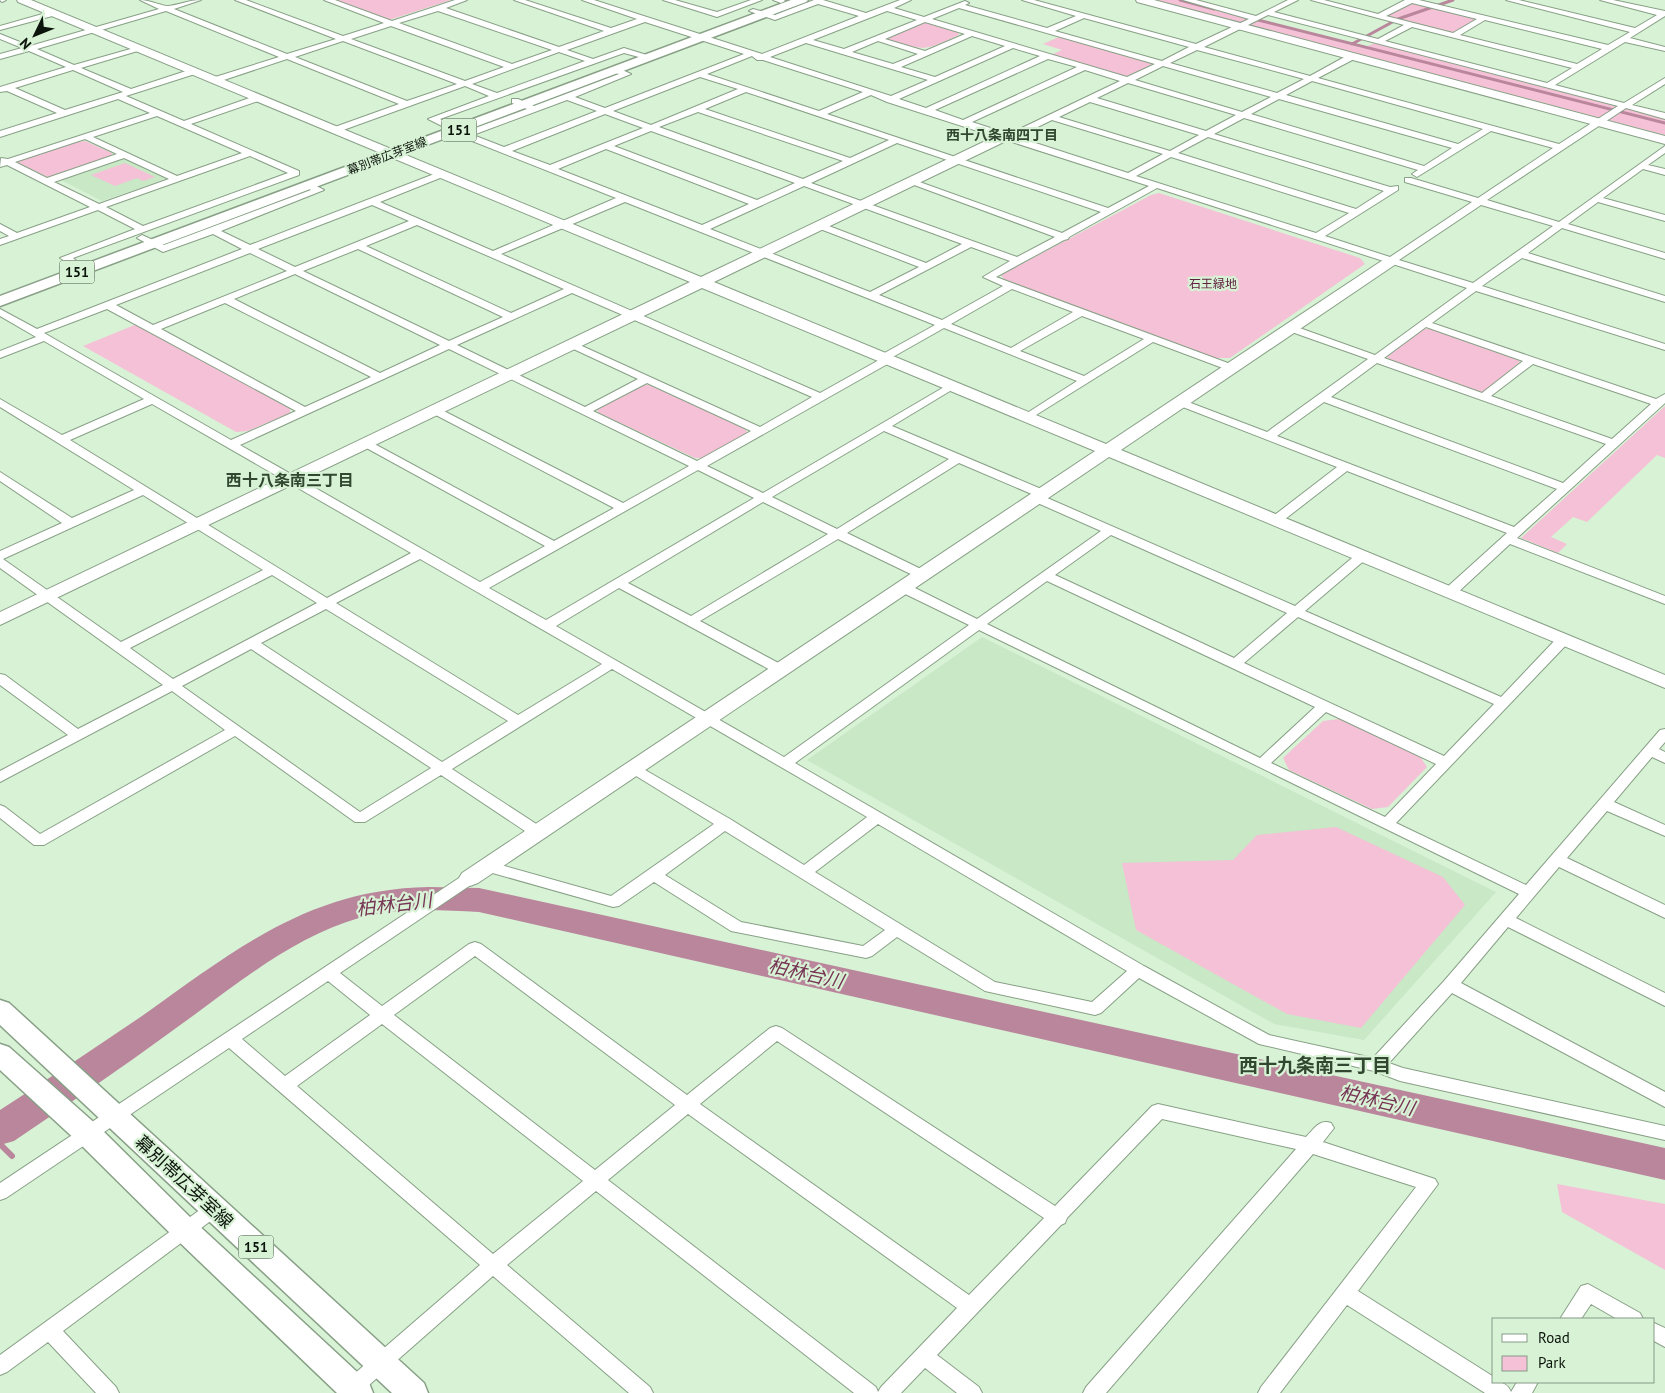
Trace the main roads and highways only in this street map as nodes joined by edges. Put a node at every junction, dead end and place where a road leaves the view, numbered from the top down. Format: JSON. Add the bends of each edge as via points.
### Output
{"nodes":[{"id":1,"x":781,"y":0,"type":"edge"},
{"id":2,"x":802,"y":0,"type":"edge"},
{"id":3,"x":758,"y":13,"type":"junction"},
{"id":4,"x":643,"y":57,"type":"junction"},
{"id":5,"x":524,"y":105,"type":"junction"},
{"id":6,"x":387,"y":152,"type":"junction"},
{"id":7,"x":261,"y":194,"type":"junction"},
{"id":8,"x":146,"y":237,"type":"junction"},
{"id":9,"x":0,"y":291,"type":"edge"},
{"id":10,"x":0,"y":301,"type":"edge"},
{"id":11,"x":0,"y":1010,"type":"edge"},
{"id":12,"x":0,"y":1054,"type":"edge"},
{"id":13,"x":356,"y":1390,"type":"edge"},
{"id":14,"x":413,"y":1393,"type":"edge"}],
"edges":[{"from":1,"to":3,"type":"main road","name":"幕別帯広芽室線","number":"151"},
{"from":2,"to":3,"type":"main road","name":"幕別帯広芽室線","number":"151"},
{"from":3,"to":4,"type":"main road","name":"幕別帯広芽室線","number":"151"},
{"from":4,"to":5,"type":"main road","name":"幕別帯広芽室線","number":"151"},
{"from":4,"to":5,"type":"main road","name":"幕別帯広芽室線","number":"151"},
{"from":5,"to":6,"type":"main road","name":"幕別帯広芽室線","number":"151"},
{"from":5,"to":6,"type":"main road","name":"幕別帯広芽室線","number":"151","via":[[446,125]]},
{"from":6,"to":7,"type":"main road","name":"幕別帯広芽室線","number":"151"},
{"from":6,"to":7,"type":"main road","name":"幕別帯広芽室線","number":"151","via":[[310,185]]},
{"from":7,"to":8,"type":"main road","name":"幕別帯広芽室線","number":"151"},
{"from":8,"to":9,"type":"main road","name":"幕別帯広芽室線","number":"151"},
{"from":8,"to":10,"type":"main road","name":"幕別帯広芽室線","number":"151"},
{"from":11,"to":14,"type":"main road","name":"幕別帯広芽室線","number":"151"},
{"from":12,"to":13,"type":"main road","name":"幕別帯広芽室線","number":"151"}]}
